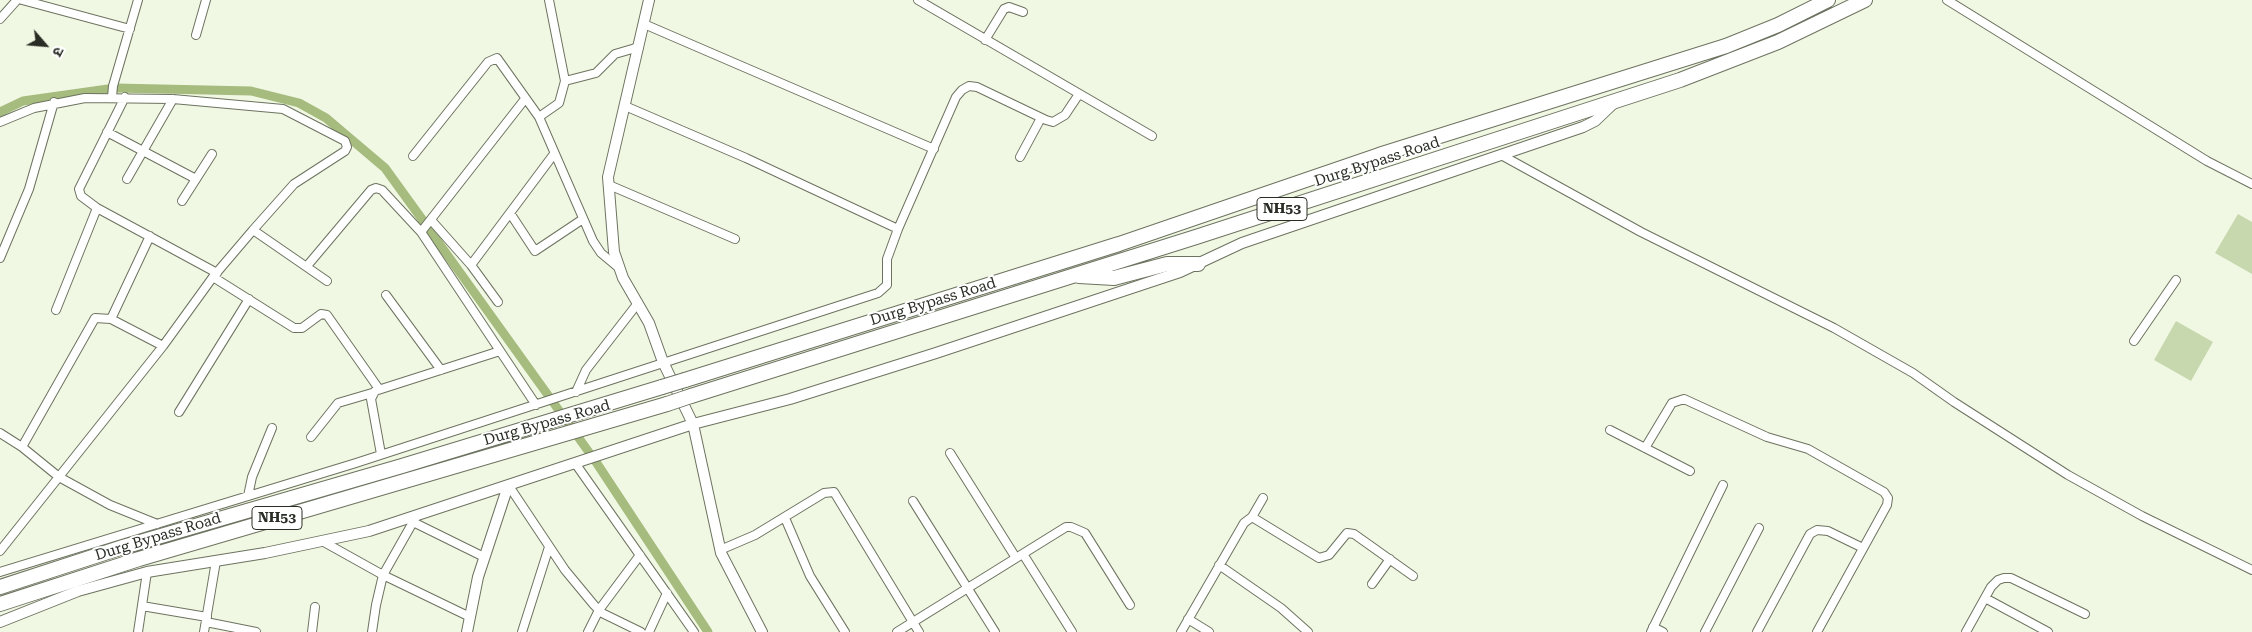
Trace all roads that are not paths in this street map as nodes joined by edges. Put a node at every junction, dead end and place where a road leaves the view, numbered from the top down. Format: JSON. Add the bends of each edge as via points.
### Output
{"nodes":[{"id":1,"x":17,"y":0,"type":"edge"},
{"id":2,"x":22,"y":0,"type":"edge"},
{"id":3,"x":138,"y":0,"type":"edge"},
{"id":4,"x":206,"y":0,"type":"edge"},
{"id":5,"x":549,"y":0,"type":"edge"},
{"id":6,"x":650,"y":0,"type":"edge"},
{"id":7,"x":918,"y":0,"type":"edge"},
{"id":8,"x":1828,"y":0,"type":"edge"},
{"id":9,"x":1865,"y":0,"type":"edge"},
{"id":10,"x":1946,"y":0,"type":"edge"},
{"id":11,"x":1023,"y":12,"type":"dead end"},
{"id":12,"x":0,"y":18,"type":"edge"},
{"id":13,"x":644,"y":24,"type":"junction"},
{"id":14,"x":130,"y":29,"type":"junction"},
{"id":15,"x":196,"y":35,"type":"dead end"},
{"id":16,"x":985,"y":40,"type":"junction"},
{"id":17,"x":638,"y":47,"type":"junction"},
{"id":18,"x":564,"y":80,"type":"junction"},
{"id":19,"x":1079,"y":94,"type":"junction"},
{"id":20,"x":125,"y":96,"type":"junction"},
{"id":21,"x":112,"y":97,"type":"junction"},
{"id":22,"x":1619,"y":98,"type":"junction"},
{"id":23,"x":173,"y":99,"type":"junction"},
{"id":24,"x":525,"y":99,"type":"junction"},
{"id":25,"x":54,"y":102,"type":"junction"},
{"id":26,"x":625,"y":106,"type":"junction"},
{"id":27,"x":539,"y":117,"type":"junction"},
{"id":28,"x":1041,"y":118,"type":"junction"},
{"id":29,"x":0,"y":122,"type":"edge"},
{"id":30,"x":107,"y":132,"type":"junction"},
{"id":31,"x":1152,"y":136,"type":"dead end"},
{"id":32,"x":934,"y":149,"type":"junction"},
{"id":33,"x":143,"y":151,"type":"junction"},
{"id":34,"x":212,"y":154,"type":"dead end"},
{"id":35,"x":554,"y":154,"type":"junction"},
{"id":36,"x":413,"y":156,"type":"dead end"},
{"id":37,"x":1503,"y":156,"type":"junction"},
{"id":38,"x":1020,"y":157,"type":"dead end"},
{"id":39,"x":126,"y":179,"type":"dead end"},
{"id":40,"x":196,"y":179,"type":"junction"},
{"id":41,"x":2252,"y":184,"type":"edge"},
{"id":42,"x":609,"y":185,"type":"junction"},
{"id":43,"x":182,"y":201,"type":"dead end"},
{"id":44,"x":97,"y":208,"type":"junction"},
{"id":45,"x":510,"y":213,"type":"junction"},
{"id":46,"x":583,"y":219,"type":"junction"},
{"id":47,"x":431,"y":220,"type":"junction"},
{"id":48,"x":898,"y":229,"type":"junction"},
{"id":49,"x":253,"y":230,"type":"junction"},
{"id":50,"x":421,"y":232,"type":"junction"},
{"id":51,"x":150,"y":236,"type":"junction"},
{"id":52,"x":735,"y":239,"type":"dead end"},
{"id":53,"x":0,"y":258,"type":"edge"},
{"id":54,"x":1198,"y":264,"type":"junction"},
{"id":55,"x":471,"y":265,"type":"junction"},
{"id":56,"x":307,"y":266,"type":"junction"},
{"id":57,"x":620,"y":269,"type":"junction"},
{"id":58,"x":215,"y":275,"type":"junction"},
{"id":59,"x":1074,"y":275,"type":"junction"},
{"id":60,"x":2176,"y":280,"type":"dead end"},
{"id":61,"x":327,"y":281,"type":"dead end"},
{"id":62,"x":386,"y":295,"type":"dead end"},
{"id":63,"x":249,"y":299,"type":"junction"},
{"id":64,"x":498,"y":302,"type":"dead end"},
{"id":65,"x":638,"y":303,"type":"junction"},
{"id":66,"x":56,"y":310,"type":"dead end"},
{"id":67,"x":110,"y":319,"type":"junction"},
{"id":68,"x":2134,"y":341,"type":"dead end"},
{"id":69,"x":162,"y":346,"type":"junction"},
{"id":70,"x":500,"y":351,"type":"junction"},
{"id":71,"x":663,"y":362,"type":"junction"},
{"id":72,"x":440,"y":370,"type":"junction"},
{"id":73,"x":376,"y":391,"type":"junction"},
{"id":74,"x":576,"y":392,"type":"junction"},
{"id":75,"x":536,"y":405,"type":"junction"},
{"id":76,"x":178,"y":412,"type":"dead end"},
{"id":77,"x":693,"y":424,"type":"junction"},
{"id":78,"x":272,"y":428,"type":"dead end"},
{"id":79,"x":1610,"y":430,"type":"dead end"},
{"id":80,"x":0,"y":433,"type":"edge"},
{"id":81,"x":311,"y":437,"type":"dead end"},
{"id":82,"x":22,"y":447,"type":"junction"},
{"id":83,"x":1645,"y":448,"type":"junction"},
{"id":84,"x":950,"y":453,"type":"dead end"},
{"id":85,"x":381,"y":454,"type":"junction"},
{"id":86,"x":575,"y":463,"type":"junction"},
{"id":87,"x":1690,"y":472,"type":"dead end"},
{"id":88,"x":59,"y":477,"type":"junction"},
{"id":89,"x":1723,"y":484,"type":"dead end"},
{"id":90,"x":508,"y":486,"type":"junction"},
{"id":91,"x":248,"y":496,"type":"junction"},
{"id":92,"x":1263,"y":498,"type":"dead end"},
{"id":93,"x":913,"y":501,"type":"dead end"},
{"id":94,"x":1252,"y":517,"type":"junction"},
{"id":95,"x":784,"y":518,"type":"junction"},
{"id":96,"x":415,"y":519,"type":"junction"},
{"id":97,"x":157,"y":524,"type":"junction"},
{"id":98,"x":1759,"y":528,"type":"dead end"},
{"id":99,"x":322,"y":541,"type":"junction"},
{"id":100,"x":549,"y":547,"type":"junction"},
{"id":101,"x":1863,"y":548,"type":"junction"},
{"id":102,"x":720,"y":550,"type":"junction"},
{"id":103,"x":0,"y":551,"type":"edge"},
{"id":104,"x":1023,"y":554,"type":"junction"},
{"id":105,"x":640,"y":556,"type":"junction"},
{"id":106,"x":484,"y":557,"type":"junction"},
{"id":107,"x":1016,"y":558,"type":"junction"},
{"id":108,"x":1390,"y":559,"type":"junction"},
{"id":109,"x":216,"y":561,"type":"junction"},
{"id":110,"x":1220,"y":565,"type":"junction"},
{"id":111,"x":2252,"y":570,"type":"edge"},
{"id":112,"x":0,"y":572,"type":"edge"},
{"id":113,"x":147,"y":572,"type":"junction"},
{"id":114,"x":383,"y":575,"type":"junction"},
{"id":115,"x":1413,"y":576,"type":"dead end"},
{"id":116,"x":1372,"y":584,"type":"dead end"},
{"id":117,"x":0,"y":587,"type":"edge"},
{"id":118,"x":968,"y":588,"type":"junction"},
{"id":119,"x":667,"y":593,"type":"junction"},
{"id":120,"x":1985,"y":598,"type":"junction"},
{"id":121,"x":0,"y":604,"type":"edge"},
{"id":122,"x":1130,"y":605,"type":"dead end"},
{"id":123,"x":142,"y":606,"type":"junction"},
{"id":124,"x":315,"y":607,"type":"dead end"},
{"id":125,"x":599,"y":610,"type":"junction"},
{"id":126,"x":2085,"y":614,"type":"dead end"},
{"id":127,"x":470,"y":618,"type":"junction"},
{"id":128,"x":1188,"y":618,"type":"junction"},
{"id":129,"x":206,"y":620,"type":"junction"},
{"id":130,"x":0,"y":622,"type":"edge"},
{"id":131,"x":914,"y":622,"type":"junction"},
{"id":132,"x":1652,"y":630,"type":"edge"},
{"id":133,"x":138,"y":632,"type":"edge"},
{"id":134,"x":204,"y":632,"type":"edge"},
{"id":135,"x":256,"y":632,"type":"edge"},
{"id":136,"x":312,"y":632,"type":"edge"},
{"id":137,"x":372,"y":632,"type":"edge"},
{"id":138,"x":468,"y":632,"type":"edge"},
{"id":139,"x":522,"y":632,"type":"edge"},
{"id":140,"x":588,"y":632,"type":"edge"},
{"id":141,"x":641,"y":632,"type":"edge"},
{"id":142,"x":649,"y":632,"type":"edge"},
{"id":143,"x":694,"y":632,"type":"edge"},
{"id":144,"x":762,"y":632,"type":"edge"},
{"id":145,"x":845,"y":632,"type":"edge"},
{"id":146,"x":897,"y":632,"type":"edge"},
{"id":147,"x":919,"y":632,"type":"edge"},
{"id":148,"x":995,"y":632,"type":"edge"},
{"id":149,"x":1072,"y":632,"type":"edge"},
{"id":150,"x":1180,"y":632,"type":"edge"},
{"id":151,"x":1209,"y":632,"type":"edge"},
{"id":152,"x":1308,"y":632,"type":"edge"},
{"id":153,"x":1663,"y":632,"type":"edge"},
{"id":154,"x":1705,"y":632,"type":"edge"},
{"id":155,"x":1756,"y":632,"type":"edge"},
{"id":156,"x":1817,"y":632,"type":"edge"},
{"id":157,"x":1966,"y":632,"type":"edge"},
{"id":158,"x":2048,"y":632,"type":"edge"}],
"edges":[{"from":1,"to":12,"type":"street"},
{"from":2,"to":14,"type":"street"},
{"from":3,"to":14,"type":"street"},
{"from":4,"to":15,"type":"street"},
{"from":5,"to":18,"type":"street"},
{"from":6,"to":13,"type":"street"},
{"from":7,"to":16,"type":"street"},
{"from":8,"to":117,"type":"highway","name":"Durg Bypass Road","number":"NH53","bridge":true,"via":[[1726,46],[1389,152],[1110,247],[545,424],[123,547]]},
{"from":9,"to":22,"type":"highway","name":"Durg Bypass Road","number":"NH53","via":[[1736,59]]},
{"from":10,"to":41,"type":"street","via":[[2207,161]]},
{"from":11,"to":16,"type":"street","via":[[1004,9]]},
{"from":13,"to":17,"type":"street"},
{"from":13,"to":32,"type":"street"},
{"from":14,"to":21,"type":"street"},
{"from":16,"to":19,"type":"street"},
{"from":17,"to":18,"type":"street","via":[[615,54],[600,70],[590,75]]},
{"from":17,"to":26,"type":"street"},
{"from":18,"to":27,"type":"street","via":[[559,103]]},
{"from":19,"to":28,"type":"street","via":[[1060,120],[1053,122]]},
{"from":19,"to":31,"type":"street"},
{"from":20,"to":21,"type":"street"},
{"from":20,"to":23,"type":"street"},
{"from":20,"to":30,"type":"street"},
{"from":21,"to":25,"type":"street"},
{"from":22,"to":37,"type":"street","via":[[1584,127]]},
{"from":22,"to":59,"type":"highway","name":"Durg Bypass Road","number":"NH53","via":[[1498,140]]},
{"from":23,"to":33,"type":"street"},
{"from":23,"to":49,"type":"street","via":[[283,109],[346,143],[345,151],[294,184]]},
{"from":24,"to":27,"type":"street"},
{"from":24,"to":36,"type":"street","via":[[502,63],[497,58],[492,59]]},
{"from":24,"to":47,"type":"street"},
{"from":25,"to":29,"type":"street"},
{"from":25,"to":53,"type":"street","via":[[29,189]]},
{"from":26,"to":42,"type":"street","via":[[608,177]]},
{"from":26,"to":48,"type":"street"},
{"from":27,"to":35,"type":"street"},
{"from":28,"to":32,"type":"street","via":[[969,86],[956,97]]},
{"from":28,"to":38,"type":"street"},
{"from":30,"to":33,"type":"street"},
{"from":30,"to":44,"type":"street","via":[[79,189],[81,196]]},
{"from":32,"to":48,"type":"street"},
{"from":33,"to":39,"type":"street"},
{"from":33,"to":40,"type":"street"},
{"from":34,"to":40,"type":"street"},
{"from":35,"to":45,"type":"street"},
{"from":35,"to":46,"type":"street"},
{"from":37,"to":54,"type":"street","via":[[1242,243]]},
{"from":37,"to":111,"type":"street","via":[[1642,232],[1834,328],[1912,373],[2068,475]]},
{"from":40,"to":43,"type":"street"},
{"from":42,"to":52,"type":"street"},
{"from":42,"to":57,"type":"street","via":[[614,252]]},
{"from":44,"to":51,"type":"street"},
{"from":44,"to":66,"type":"street"},
{"from":45,"to":46,"type":"street","via":[[535,251]]},
{"from":45,"to":55,"type":"street"},
{"from":46,"to":57,"type":"street","via":[[596,247]]},
{"from":47,"to":50,"type":"street"},
{"from":47,"to":55,"type":"street"},
{"from":48,"to":71,"type":"street","via":[[887,260],[887,286],[878,293]]},
{"from":49,"to":56,"type":"street"},
{"from":49,"to":58,"type":"street"},
{"from":50,"to":56,"type":"street","via":[[382,190],[374,189]]},
{"from":50,"to":70,"type":"street"},
{"from":51,"to":58,"type":"street"},
{"from":51,"to":67,"type":"street"},
{"from":54,"to":59,"type":"highway","via":[[1167,264],[1114,278]]},
{"from":54,"to":77,"type":"street","via":[[799,396]]},
{"from":55,"to":64,"type":"street"},
{"from":56,"to":61,"type":"street"},
{"from":57,"to":65,"type":"street"},
{"from":58,"to":63,"type":"street"},
{"from":58,"to":69,"type":"street"},
{"from":59,"to":121,"type":"highway","name":"Durg Bypass Road","number":"NH53","bridge":true,"via":[[595,427],[148,556]]},
{"from":60,"to":68,"type":"street"},
{"from":62,"to":72,"type":"street"},
{"from":63,"to":73,"type":"street","via":[[298,329],[321,314],[327,315]]},
{"from":63,"to":76,"type":"street"},
{"from":65,"to":71,"type":"street"},
{"from":65,"to":74,"type":"street","via":[[586,370]]},
{"from":67,"to":69,"type":"street"},
{"from":67,"to":82,"type":"street","via":[[98,316],[92,321]]},
{"from":69,"to":88,"type":"street"},
{"from":70,"to":72,"type":"street"},
{"from":70,"to":75,"type":"street"},
{"from":71,"to":74,"type":"street"},
{"from":71,"to":77,"type":"street"},
{"from":72,"to":73,"type":"street"},
{"from":73,"to":81,"type":"street","via":[[338,403]]},
{"from":73,"to":85,"type":"street"},
{"from":74,"to":75,"type":"street"},
{"from":75,"to":85,"type":"street"},
{"from":77,"to":86,"type":"street"},
{"from":77,"to":102,"type":"street"},
{"from":78,"to":91,"type":"street","via":[[252,477]]},
{"from":79,"to":83,"type":"street"},
{"from":80,"to":82,"type":"street"},
{"from":82,"to":88,"type":"street"},
{"from":83,"to":87,"type":"street"},
{"from":83,"to":101,"type":"street","via":[[1672,403],[1684,399],[1767,437],[1808,449],[1884,492],[1888,498]]},
{"from":84,"to":107,"type":"street"},
{"from":85,"to":91,"type":"street"},
{"from":86,"to":90,"type":"street"},
{"from":86,"to":105,"type":"street"},
{"from":88,"to":97,"type":"street","via":[[110,505]]},
{"from":88,"to":103,"type":"street"},
{"from":89,"to":132,"type":"street"},
{"from":90,"to":96,"type":"street"},
{"from":90,"to":100,"type":"street"},
{"from":90,"to":106,"type":"street"},
{"from":91,"to":97,"type":"street"},
{"from":92,"to":94,"type":"street"},
{"from":93,"to":118,"type":"street"},
{"from":94,"to":108,"type":"street","via":[[1319,558],[1329,555],[1347,533],[1362,538]]},
{"from":94,"to":110,"type":"street","via":[[1244,523]]},
{"from":95,"to":102,"type":"street"},
{"from":95,"to":131,"type":"street","via":[[824,493],[834,492]]},
{"from":95,"to":145,"type":"street","via":[[810,576]]},
{"from":96,"to":99,"type":"street"},
{"from":96,"to":106,"type":"street"},
{"from":96,"to":114,"type":"street"},
{"from":97,"to":112,"type":"street"},
{"from":98,"to":154,"type":"street"},
{"from":99,"to":109,"type":"street"},
{"from":99,"to":114,"type":"street"},
{"from":100,"to":125,"type":"street"},
{"from":100,"to":139,"type":"street"},
{"from":101,"to":155,"type":"street","via":[[1828,531],[1817,530],[1810,534]]},
{"from":101,"to":156,"type":"street"},
{"from":102,"to":144,"type":"street"},
{"from":104,"to":107,"type":"street"},
{"from":104,"to":122,"type":"street","via":[[1066,527],[1080,530]]},
{"from":104,"to":149,"type":"street"},
{"from":105,"to":119,"type":"street"},
{"from":105,"to":125,"type":"street"},
{"from":106,"to":127,"type":"street"},
{"from":107,"to":118,"type":"street"},
{"from":108,"to":115,"type":"street"},
{"from":108,"to":116,"type":"street"},
{"from":109,"to":113,"type":"street"},
{"from":109,"to":129,"type":"street"},
{"from":110,"to":128,"type":"street"},
{"from":110,"to":152,"type":"street","via":[[1281,608]]},
{"from":113,"to":123,"type":"street"},
{"from":113,"to":130,"type":"street","via":[[78,591]]},
{"from":114,"to":127,"type":"street"},
{"from":114,"to":137,"type":"street"},
{"from":118,"to":131,"type":"street"},
{"from":118,"to":148,"type":"street"},
{"from":119,"to":142,"type":"street"},
{"from":119,"to":143,"type":"street"},
{"from":120,"to":126,"type":"street","via":[[1998,580],[2011,578]]},
{"from":120,"to":157,"type":"street"},
{"from":120,"to":158,"type":"street"},
{"from":123,"to":129,"type":"street"},
{"from":123,"to":133,"type":"street"},
{"from":124,"to":136,"type":"street"},
{"from":125,"to":140,"type":"street"},
{"from":125,"to":141,"type":"street"},
{"from":127,"to":138,"type":"street"},
{"from":128,"to":150,"type":"street"},
{"from":128,"to":151,"type":"street"},
{"from":129,"to":134,"type":"street"},
{"from":129,"to":135,"type":"street"},
{"from":131,"to":146,"type":"street"},
{"from":131,"to":147,"type":"street"},
{"from":132,"to":153,"type":"street"}]}
